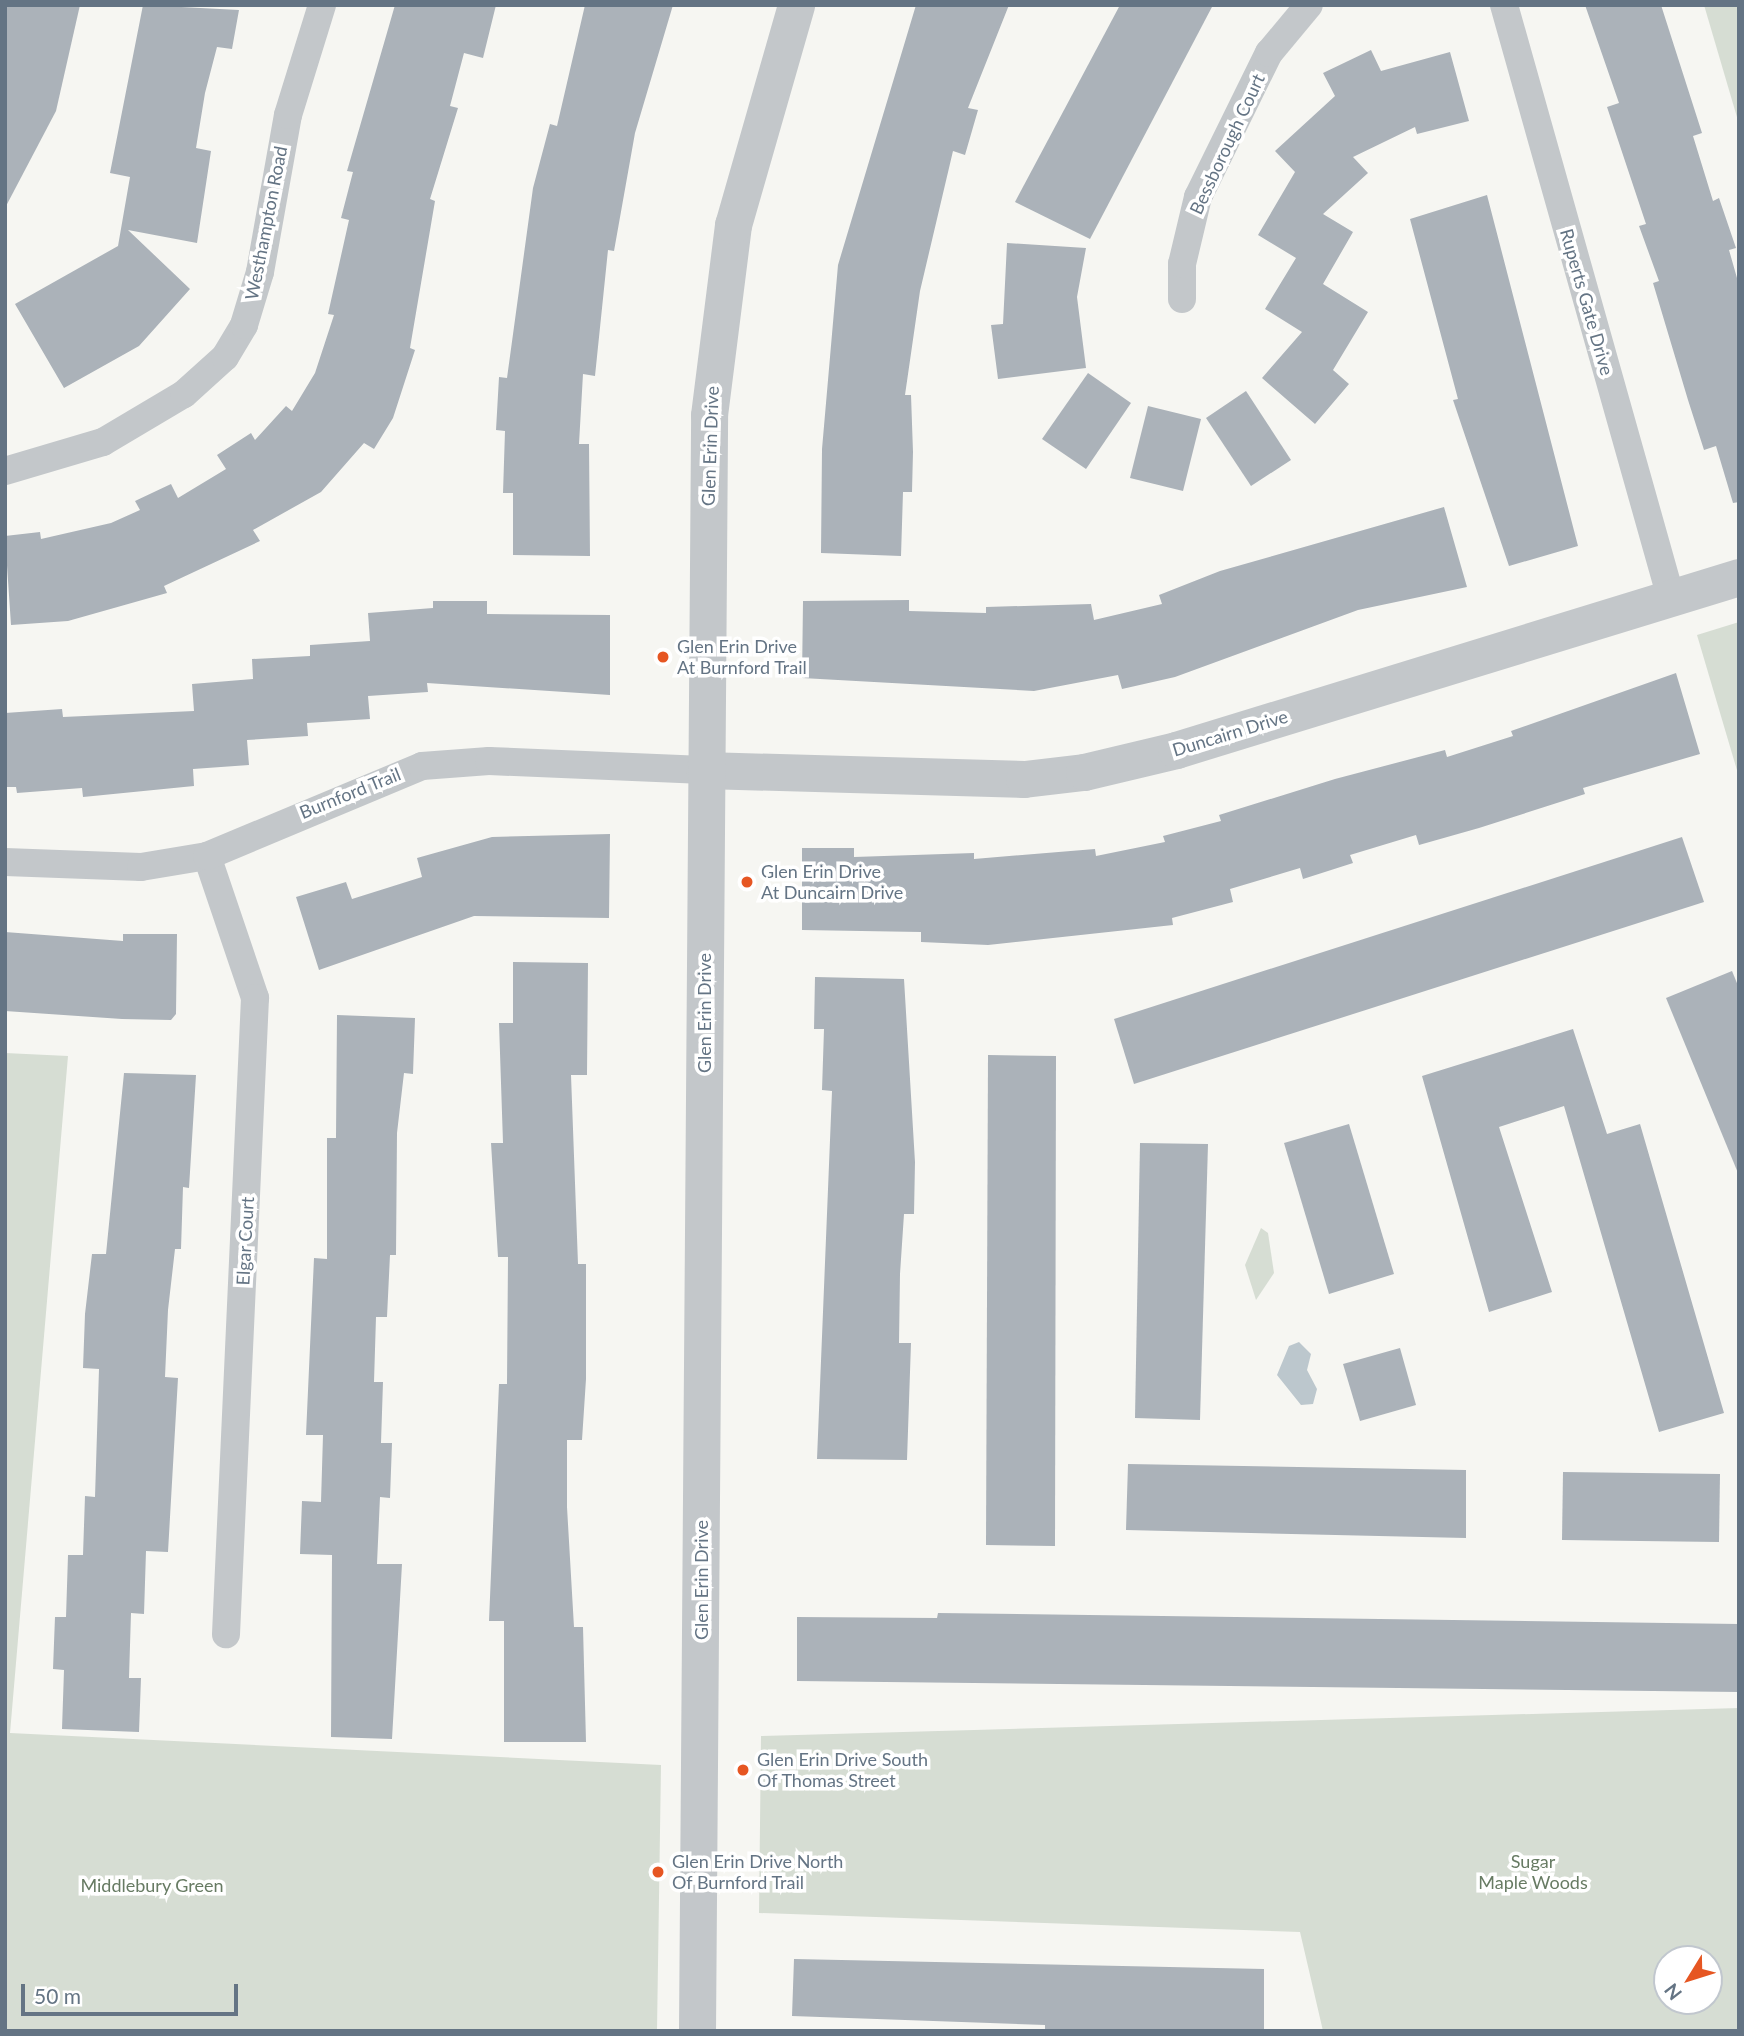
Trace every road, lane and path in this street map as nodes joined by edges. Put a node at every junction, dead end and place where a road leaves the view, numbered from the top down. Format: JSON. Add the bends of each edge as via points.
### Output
{"nodes":[{"id":1,"x":322,"y":5,"type":"edge"},
{"id":2,"x":796,"y":5,"type":"edge"},
{"id":3,"x":1310,"y":5,"type":"edge"},
{"id":4,"x":1504,"y":5,"type":"edge"},
{"id":5,"x":1182,"y":299,"type":"dead end"},
{"id":6,"x":5,"y":471,"type":"edge"},
{"id":7,"x":1739,"y":577,"type":"edge"},
{"id":8,"x":1671,"y":598,"type":"junction"},
{"id":9,"x":704,"y":770,"type":"junction"},
{"id":10,"x":207,"y":856,"type":"junction"},
{"id":11,"x":5,"y":862,"type":"edge"},
{"id":12,"x":226,"y":1634,"type":"dead end"},
{"id":13,"x":696,"y":2031,"type":"edge"}],
"edges":[{"from":1,"to":6,"type":"street","name":"Westhampton Road","via":[[288,115],[260,272],[244,325],[225,357],[184,394],[103,442]]},
{"from":2,"to":9,"type":"street","name":"Glen Erin Drive","via":[[750,152],[721,303],[709,415]]},
{"from":3,"to":5,"type":"street","name":"Bessborough Court","via":[[1269,53],[1198,197],[1182,264]]},
{"from":4,"to":8,"type":"street","name":"Ruperts Gate Drive"},
{"from":7,"to":8,"type":"street","name":"Duncairn Drive"},
{"from":8,"to":9,"type":"street","name":"Duncairn Drive","via":[[1177,750],[1084,772],[1024,779]]},
{"from":9,"to":10,"type":"street","name":"Burnford Trail","via":[[489,761],[422,766]]},
{"from":9,"to":13,"type":"street","name":"Glen Erin Drive"},
{"from":10,"to":11,"type":"street","name":"Burnford Trail","via":[[141,867]]},
{"from":10,"to":12,"type":"street","name":"Elgar Court","via":[[255,998]]}]}
